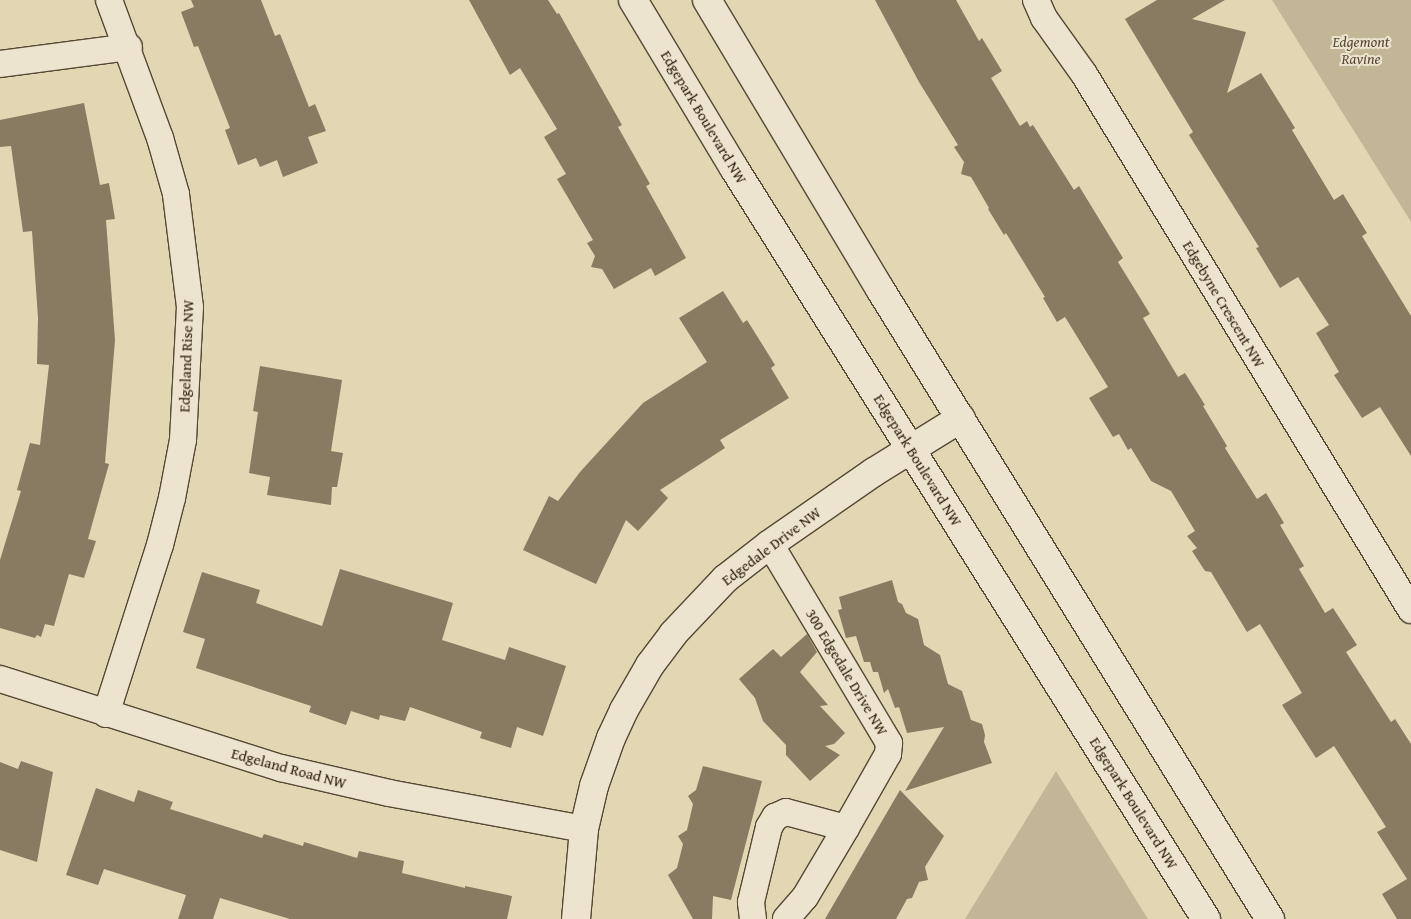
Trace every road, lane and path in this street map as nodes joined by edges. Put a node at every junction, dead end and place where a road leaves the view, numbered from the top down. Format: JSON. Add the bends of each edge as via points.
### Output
{"nodes":[{"id":1,"x":109,"y":0,"type":"edge"},
{"id":2,"x":632,"y":0,"type":"edge"},
{"id":3,"x":707,"y":0,"type":"edge"},
{"id":4,"x":1036,"y":0,"type":"edge"},
{"id":5,"x":129,"y":47,"type":"junction"},
{"id":6,"x":0,"y":64,"type":"edge"},
{"id":7,"x":961,"y":418,"type":"junction"},
{"id":8,"x":911,"y":449,"type":"junction"},
{"id":9,"x":770,"y":544,"type":"junction"},
{"id":10,"x":1411,"y":610,"type":"edge"},
{"id":11,"x":0,"y":679,"type":"edge"},
{"id":12,"x":106,"y":714,"type":"junction"},
{"id":13,"x":846,"y":828,"type":"junction"},
{"id":14,"x":584,"y":829,"type":"junction"},
{"id":15,"x":576,"y":919,"type":"edge"},
{"id":16,"x":753,"y":919,"type":"edge"},
{"id":17,"x":786,"y":919,"type":"edge"},
{"id":18,"x":1206,"y":919,"type":"edge"},
{"id":19,"x":1270,"y":919,"type":"edge"}],
"edges":[{"from":1,"to":5,"type":"street","name":"Edgeland Rise NW"},
{"from":2,"to":8,"type":"street","name":"Edgepark Boulevard NW"},
{"from":3,"to":7,"type":"street"},
{"from":4,"to":10,"type":"street","name":"Edgebyne Crescent NW","via":[[1044,18],[1084,74]]},
{"from":5,"to":6,"type":"street"},
{"from":5,"to":12,"type":"street","name":"Edgeland Rise NW","via":[[176,194],[190,307],[183,440],[172,498]]},
{"from":7,"to":8,"type":"street","name":"Edgedale Drive NW"},
{"from":7,"to":19,"type":"street"},
{"from":8,"to":9,"type":"street","name":"Edgedale Drive NW"},
{"from":8,"to":18,"type":"street","name":"Edgepark Boulevard NW"},
{"from":9,"to":13,"type":"street","name":"300 Edgedale Drive NW","via":[[889,742],[888,754]]},
{"from":9,"to":14,"type":"street","name":"Edgedale Drive NW","via":[[725,579],[672,634],[650,665],[611,738],[594,786]]},
{"from":11,"to":12,"type":"street","name":"Edgeland Road NW"},
{"from":12,"to":14,"type":"street","name":"Edgeland Road NW","via":[[316,777]]},
{"from":13,"to":16,"type":"street","via":[[786,812],[775,817],[769,827],[751,902]]},
{"from":13,"to":17,"type":"street","name":"300 Edgedale Drive NW","via":[[805,897]]},
{"from":14,"to":15,"type":"street","name":"Edgedale Drive NW"}]}
